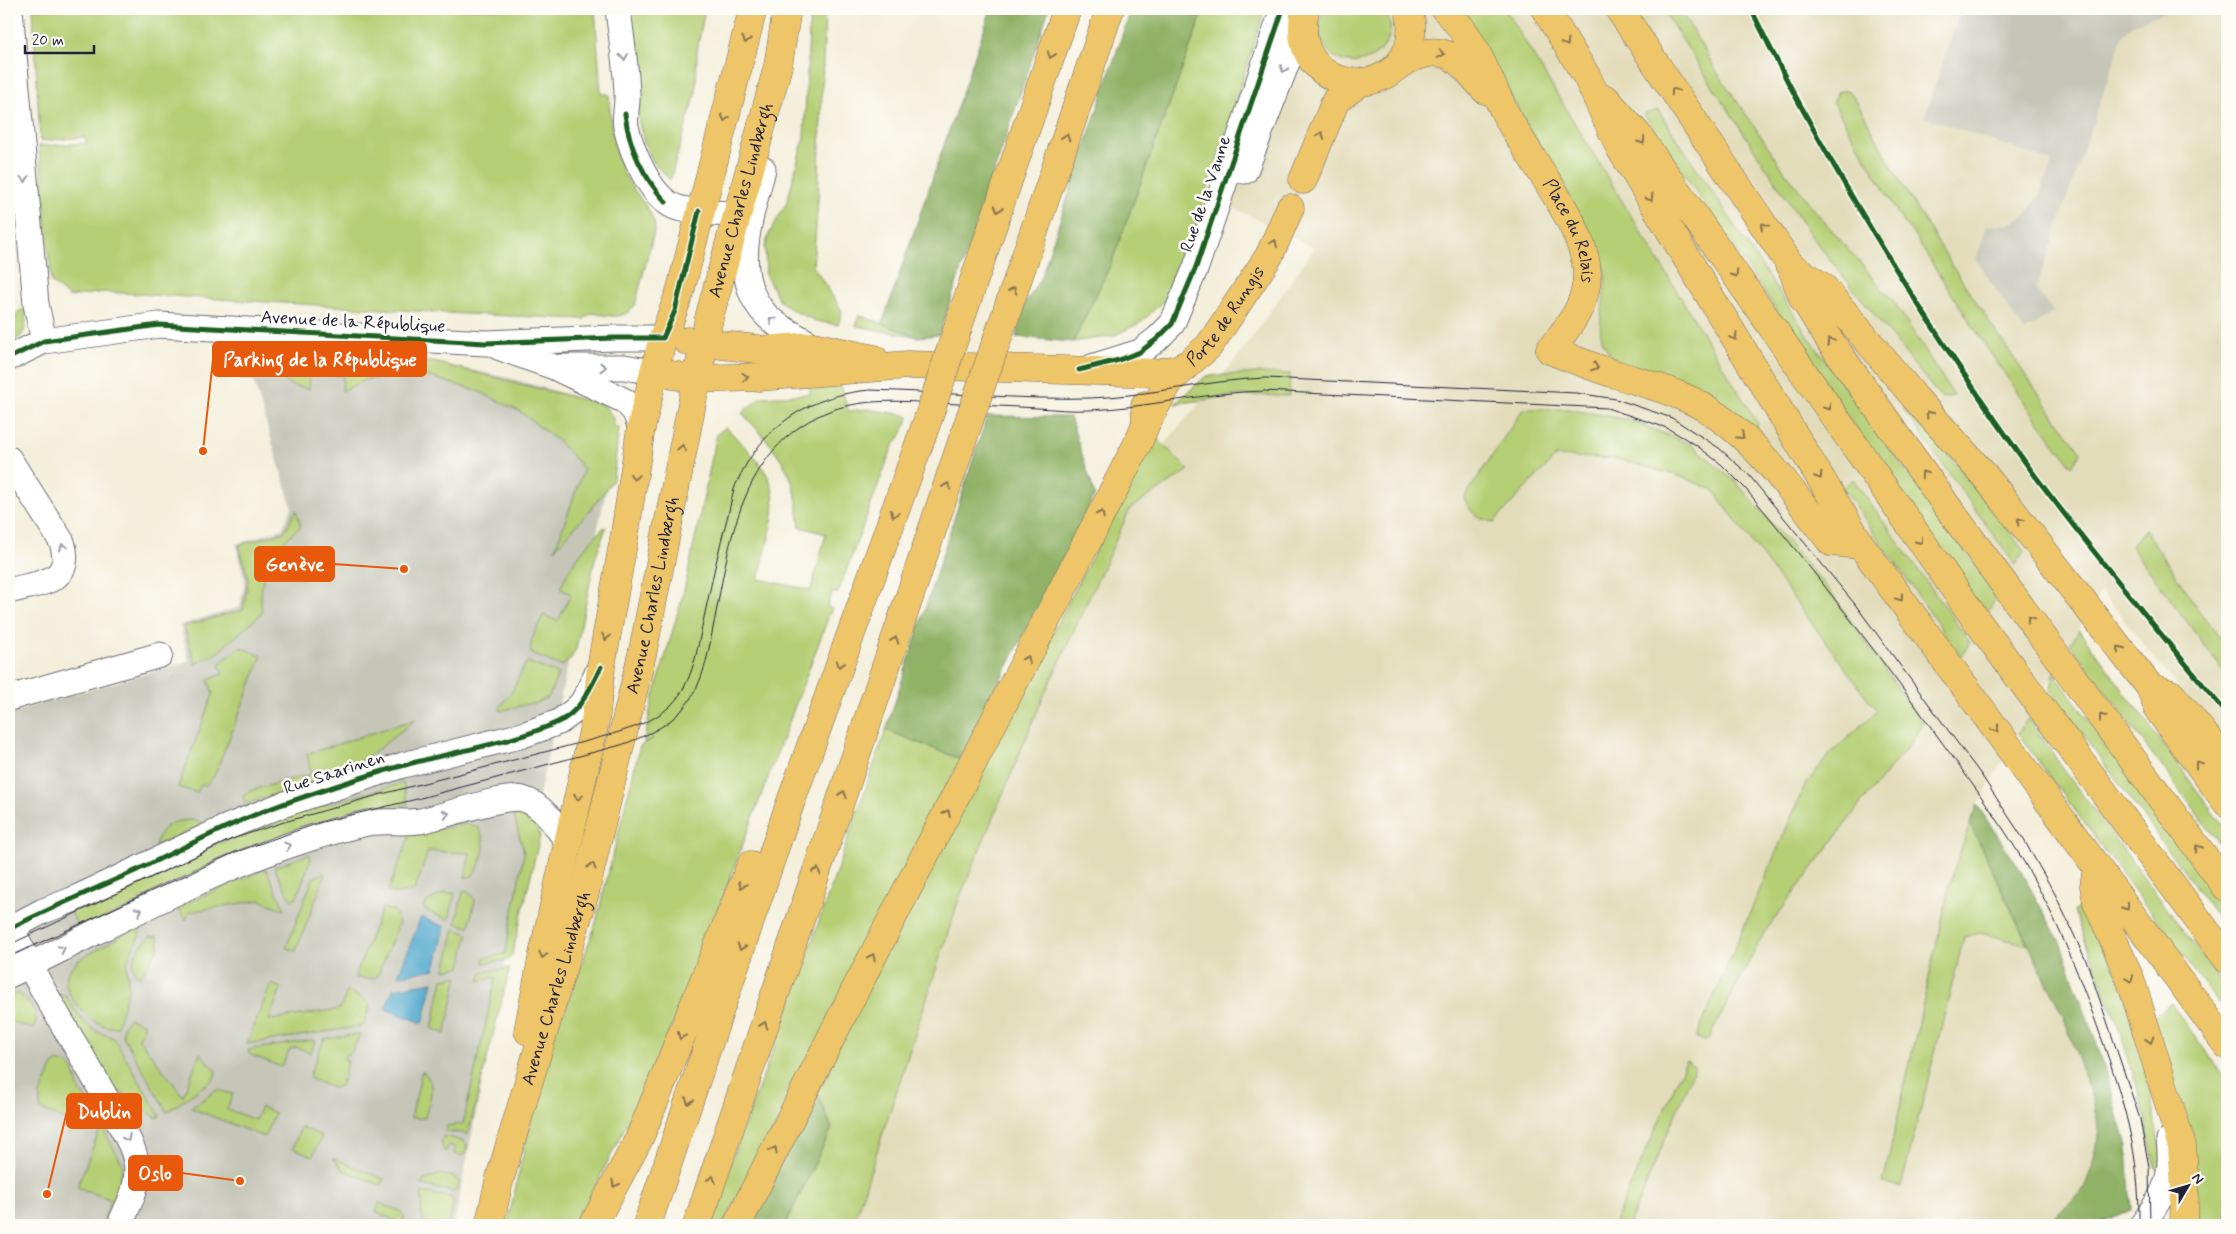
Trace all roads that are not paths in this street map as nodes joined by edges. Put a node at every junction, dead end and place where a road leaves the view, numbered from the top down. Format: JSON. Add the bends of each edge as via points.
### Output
{"nodes":[{"id":1,"x":10,"y":9,"type":"edge"},
{"id":2,"x":618,"y":9,"type":"edge"},
{"id":3,"x":753,"y":9,"type":"edge"},
{"id":4,"x":787,"y":9,"type":"edge"},
{"id":5,"x":1066,"y":9,"type":"edge"},
{"id":6,"x":1110,"y":9,"type":"edge"},
{"id":7,"x":1409,"y":9,"type":"edge"},
{"id":8,"x":1446,"y":9,"type":"edge"},
{"id":9,"x":1545,"y":9,"type":"edge"},
{"id":10,"x":1619,"y":9,"type":"edge"},
{"id":11,"x":1297,"y":14,"type":"edge"},
{"id":12,"x":778,"y":66,"type":"junction"},
{"id":13,"x":1396,"y":67,"type":"junction"},
{"id":14,"x":1587,"y":77,"type":"junction"},
{"id":15,"x":1358,"y":84,"type":"junction"},
{"id":16,"x":1506,"y":114,"type":"junction"},
{"id":17,"x":1303,"y":180,"type":"dead end"},
{"id":18,"x":1290,"y":208,"type":"dead end"},
{"id":19,"x":700,"y":211,"type":"junction"},
{"id":20,"x":739,"y":215,"type":"junction"},
{"id":21,"x":1791,"y":266,"type":"junction"},
{"id":22,"x":663,"y":338,"type":"junction"},
{"id":23,"x":44,"y":341,"type":"junction"},
{"id":24,"x":486,"y":343,"type":"junction"},
{"id":25,"x":704,"y":343,"type":"junction"},
{"id":26,"x":813,"y":346,"type":"junction"},
{"id":27,"x":9,"y":358,"type":"edge"},
{"id":28,"x":1188,"y":364,"type":"junction"},
{"id":29,"x":908,"y":365,"type":"junction"},
{"id":30,"x":1121,"y":366,"type":"junction"},
{"id":31,"x":554,"y":367,"type":"junction"},
{"id":32,"x":654,"y":372,"type":"junction"},
{"id":33,"x":696,"y":379,"type":"junction"},
{"id":34,"x":1146,"y":414,"type":"junction"},
{"id":35,"x":641,"y":428,"type":"junction"},
{"id":36,"x":9,"y":459,"type":"edge"},
{"id":37,"x":1861,"y":544,"type":"junction"},
{"id":38,"x":9,"y":591,"type":"edge"},
{"id":39,"x":160,"y":655,"type":"dead end"},
{"id":40,"x":600,"y":667,"type":"junction"},
{"id":41,"x":2150,"y":687,"type":"junction"},
{"id":42,"x":9,"y":698,"type":"edge"},
{"id":43,"x":2227,"y":762,"type":"edge"},
{"id":44,"x":2227,"y":803,"type":"edge"},
{"id":45,"x":785,"y":818,"type":"junction"},
{"id":46,"x":568,"y":843,"type":"junction"},
{"id":47,"x":2097,"y":868,"type":"junction"},
{"id":48,"x":2227,"y":888,"type":"edge"},
{"id":49,"x":10,"y":928,"type":"edge"},
{"id":50,"x":2227,"y":959,"type":"edge"},
{"id":51,"x":19,"y":970,"type":"edge"},
{"id":52,"x":2227,"y":1045,"type":"edge"},
{"id":53,"x":2159,"y":1068,"type":"junction"},
{"id":54,"x":500,"y":1178,"type":"junction"},
{"id":55,"x":120,"y":1225,"type":"edge"},
{"id":56,"x":488,"y":1225,"type":"edge"},
{"id":57,"x":593,"y":1225,"type":"edge"},
{"id":58,"x":647,"y":1225,"type":"edge"},
{"id":59,"x":697,"y":1225,"type":"edge"},
{"id":60,"x":737,"y":1225,"type":"edge"},
{"id":61,"x":2142,"y":1225,"type":"edge"},
{"id":62,"x":2184,"y":1225,"type":"edge"}],
"edges":[{"from":1,"to":23,"type":"street","one_way":true,"via":[[36,304]]},
{"from":2,"to":19,"type":"street","one_way":true,"via":[[627,94],[625,114],[632,146],[647,178],[666,202],[678,208]]},
{"from":3,"to":19,"type":"main road","name":"Avenue Charles Lindbergh","one_way":true},
{"from":4,"to":12,"type":"main road","name":"Avenue Charles Lindbergh"},
{"from":5,"to":45,"type":"main road","one_way":true,"bridge":true,"via":[[928,419]]},
{"from":59,"to":6,"type":"main road","one_way":true,"bridge":true},
{"from":7,"to":13,"type":"main road","via":[[1411,40],[1406,55]]},
{"from":8,"to":16,"type":"main road","name":"Place du Relais","via":[[1476,48]]},
{"from":9,"to":14,"type":"main road","one_way":true},
{"from":21,"to":10,"type":"main road","one_way":true},
{"from":11,"to":15,"type":"main road","via":[[1306,46],[1317,66],[1329,76]]},
{"from":11,"to":30,"type":"street","name":"Rue de la Vanne","one_way":true,"via":[[1208,272],[1172,324],[1157,340]]},
{"from":12,"to":20,"type":"main road","name":"Avenue Charles Lindbergh"},
{"from":26,"to":12,"type":"street","one_way":true,"via":[[779,327],[765,314],[746,278],[746,241],[763,165]]},
{"from":13,"to":15,"type":"main road","name":"Place du Relais","via":[[1372,82]]},
{"from":13,"to":16,"type":"main road","name":"Place du Relais","one_way":true,"via":[[1426,52],[1445,53],[1462,64]]},
{"from":14,"to":37,"type":"main road","one_way":true,"via":[[1620,148]]},
{"from":14,"to":50,"type":"main road","one_way":true,"via":[[1638,134],[1972,614]]},
{"from":17,"to":15,"type":"main road","one_way":true,"via":[[1336,100]]},
{"from":16,"to":37,"type":"main road","name":"Place du Relais","one_way":true,"via":[[1564,212],[1585,257],[1586,291],[1582,302],[1576,317],[1550,350],[1672,392],[1701,406],[1754,448],[1831,542]]},
{"from":28,"to":18,"type":"main road","name":"Porte de Rungis","one_way":true,"via":[[1209,346],[1225,324],[1268,256]]},
{"from":19,"to":20,"type":"street"},
{"from":19,"to":22,"type":"main road","name":"Avenue Charles Lindbergh","via":[[675,310]]},
{"from":20,"to":25,"type":"main road","name":"Avenue Charles Lindbergh"},
{"from":41,"to":21,"type":"main road","one_way":true,"via":[[1985,476],[1823,287]]},
{"from":48,"to":21,"type":"main road","one_way":true,"via":[[1841,357],[1803,298]]},
{"from":22,"to":24,"type":"street","name":"Avenue de la République"},
{"from":22,"to":25,"type":"main road"},
{"from":22,"to":32,"type":"main road","name":"Avenue Charles Lindbergh"},
{"from":23,"to":24,"type":"street","name":"Avenue de la République","via":[[159,325]]},
{"from":23,"to":27,"type":"street","name":"Avenue de la République"},
{"from":24,"to":31,"type":"street","name":"Avenue de la République"},
{"from":25,"to":26,"type":"main road","via":[[765,350]]},
{"from":25,"to":33,"type":"main road","name":"Avenue Charles Lindbergh"},
{"from":26,"to":29,"type":"main road"},
{"from":28,"to":30,"type":"main road","name":"Porte de Rungis","via":[[1157,373]]},
{"from":28,"to":34,"type":"main road"},
{"from":29,"to":30,"type":"main road","name":"Porte de Rungis","via":[[1078,370]]},
{"from":33,"to":29,"type":"main road","name":"Avenue de la République","one_way":true},
{"from":30,"to":34,"type":"main road","via":[[1139,385]]},
{"from":31,"to":32,"type":"street","name":"Avenue de la République","one_way":true,"via":[[624,367]]},
{"from":31,"to":35,"type":"street","name":"Avenue de la République","via":[[625,401],[635,412]]},
{"from":32,"to":33,"type":"main road","name":"Avenue de la République"},
{"from":32,"to":35,"type":"main road","name":"Avenue Charles Lindbergh"},
{"from":54,"to":33,"type":"main road","name":"Avenue Charles Lindbergh","one_way":true,"via":[[587,887],[641,659]]},
{"from":60,"to":34,"type":"main road","one_way":true},
{"from":35,"to":40,"type":"main road","name":"Avenue Charles Lindbergh","one_way":true,"via":[[624,542]]},
{"from":38,"to":36,"type":"street","one_way":true,"via":[[56,577],[64,568],[66,555],[62,542]]},
{"from":37,"to":47,"type":"main road","one_way":true},
{"from":39,"to":42,"type":"street"},
{"from":40,"to":46,"type":"main road","name":"Avenue Charles Lindbergh","one_way":true,"via":[[595,722]]},
{"from":40,"to":49,"type":"street","name":"Rue Saarinen","via":[[582,702],[559,722],[523,735],[403,765],[279,806]]},
{"from":41,"to":43,"type":"main road","via":[[2171,694]]},
{"from":44,"to":41,"type":"main road","one_way":true,"via":[[2159,711]]},
{"from":45,"to":57,"type":"main road","one_way":true,"via":[[766,827],[639,1138]]},
{"from":45,"to":58,"type":"main road","one_way":true},
{"from":51,"to":46,"type":"street","one_way":true,"via":[[237,866],[364,823],[419,821],[508,798],[523,799],[546,815]]},
{"from":46,"to":54,"type":"main road","name":"Avenue Charles Lindbergh","one_way":true},
{"from":47,"to":52,"type":"main road","one_way":true},
{"from":47,"to":53,"type":"main road","one_way":true,"via":[[2094,886],[2097,902],[2131,981]]},
{"from":49,"to":51,"type":"street"},
{"from":51,"to":55,"type":"street","one_way":true,"via":[[105,1095],[134,1152],[137,1170],[135,1190]]},
{"from":53,"to":61,"type":"street","via":[[2170,1173],[2162,1197]]},
{"from":53,"to":62,"type":"main road","via":[[2182,1146]]},
{"from":54,"to":56,"type":"main road","name":"Avenue Charles Lindbergh"}]}
